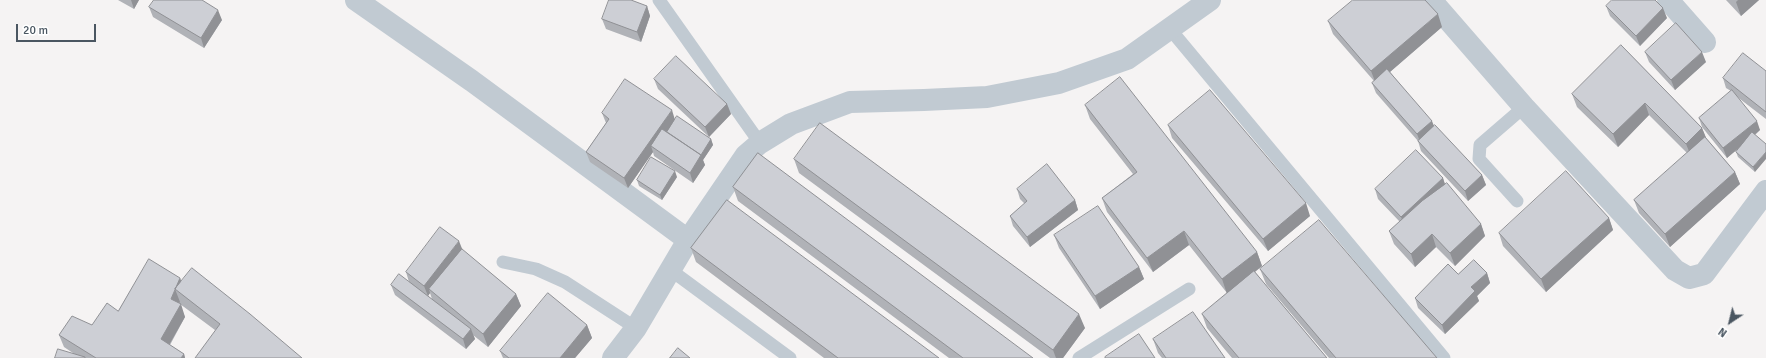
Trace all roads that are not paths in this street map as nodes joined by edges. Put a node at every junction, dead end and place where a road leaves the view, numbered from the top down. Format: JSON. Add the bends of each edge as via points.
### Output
{"nodes":[{"id":1,"x":356,"y":0,"type":"edge"},
{"id":2,"x":659,"y":0,"type":"edge"},
{"id":3,"x":1210,"y":0,"type":"edge"},
{"id":4,"x":1431,"y":0,"type":"edge"},
{"id":5,"x":1668,"y":0,"type":"edge"},
{"id":6,"x":1170,"y":28,"type":"junction"},
{"id":7,"x":1704,"y":42,"type":"dead end"},
{"id":8,"x":1524,"y":107,"type":"junction"},
{"id":9,"x":760,"y":142,"type":"junction"},
{"id":10,"x":1766,"y":191,"type":"edge"},
{"id":11,"x":1517,"y":201,"type":"dead end"},
{"id":12,"x":688,"y":240,"type":"junction"},
{"id":13,"x":503,"y":262,"type":"dead end"},
{"id":14,"x":672,"y":270,"type":"junction"},
{"id":15,"x":1189,"y":289,"type":"dead end"},
{"id":16,"x":636,"y":328,"type":"junction"},
{"id":17,"x":613,"y":358,"type":"edge"},
{"id":18,"x":790,"y":358,"type":"edge"},
{"id":19,"x":1079,"y":358,"type":"edge"},
{"id":20,"x":1444,"y":358,"type":"edge"}],
"edges":[{"from":1,"to":12,"type":"street","via":[[472,81]]},
{"from":2,"to":9,"type":"lane"},
{"from":3,"to":6,"type":"street"},
{"from":4,"to":8,"type":"street"},
{"from":5,"to":7,"type":"street"},
{"from":6,"to":9,"type":"street","via":[[1127,59],[1059,83],[987,97],[850,102],[792,124]]},
{"from":6,"to":20,"type":"lane"},
{"from":8,"to":10,"type":"street","via":[[1675,270],[1689,278],[1704,274]]},
{"from":8,"to":11,"type":"lane","via":[[1480,145],[1479,159]]},
{"from":9,"to":12,"type":"street","via":[[746,155]]},
{"from":12,"to":14,"type":"street"},
{"from":13,"to":16,"type":"lane","via":[[536,269],[565,282]]},
{"from":14,"to":16,"type":"street"},
{"from":14,"to":18,"type":"lane"},
{"from":15,"to":19,"type":"lane"},
{"from":16,"to":17,"type":"street"}]}
